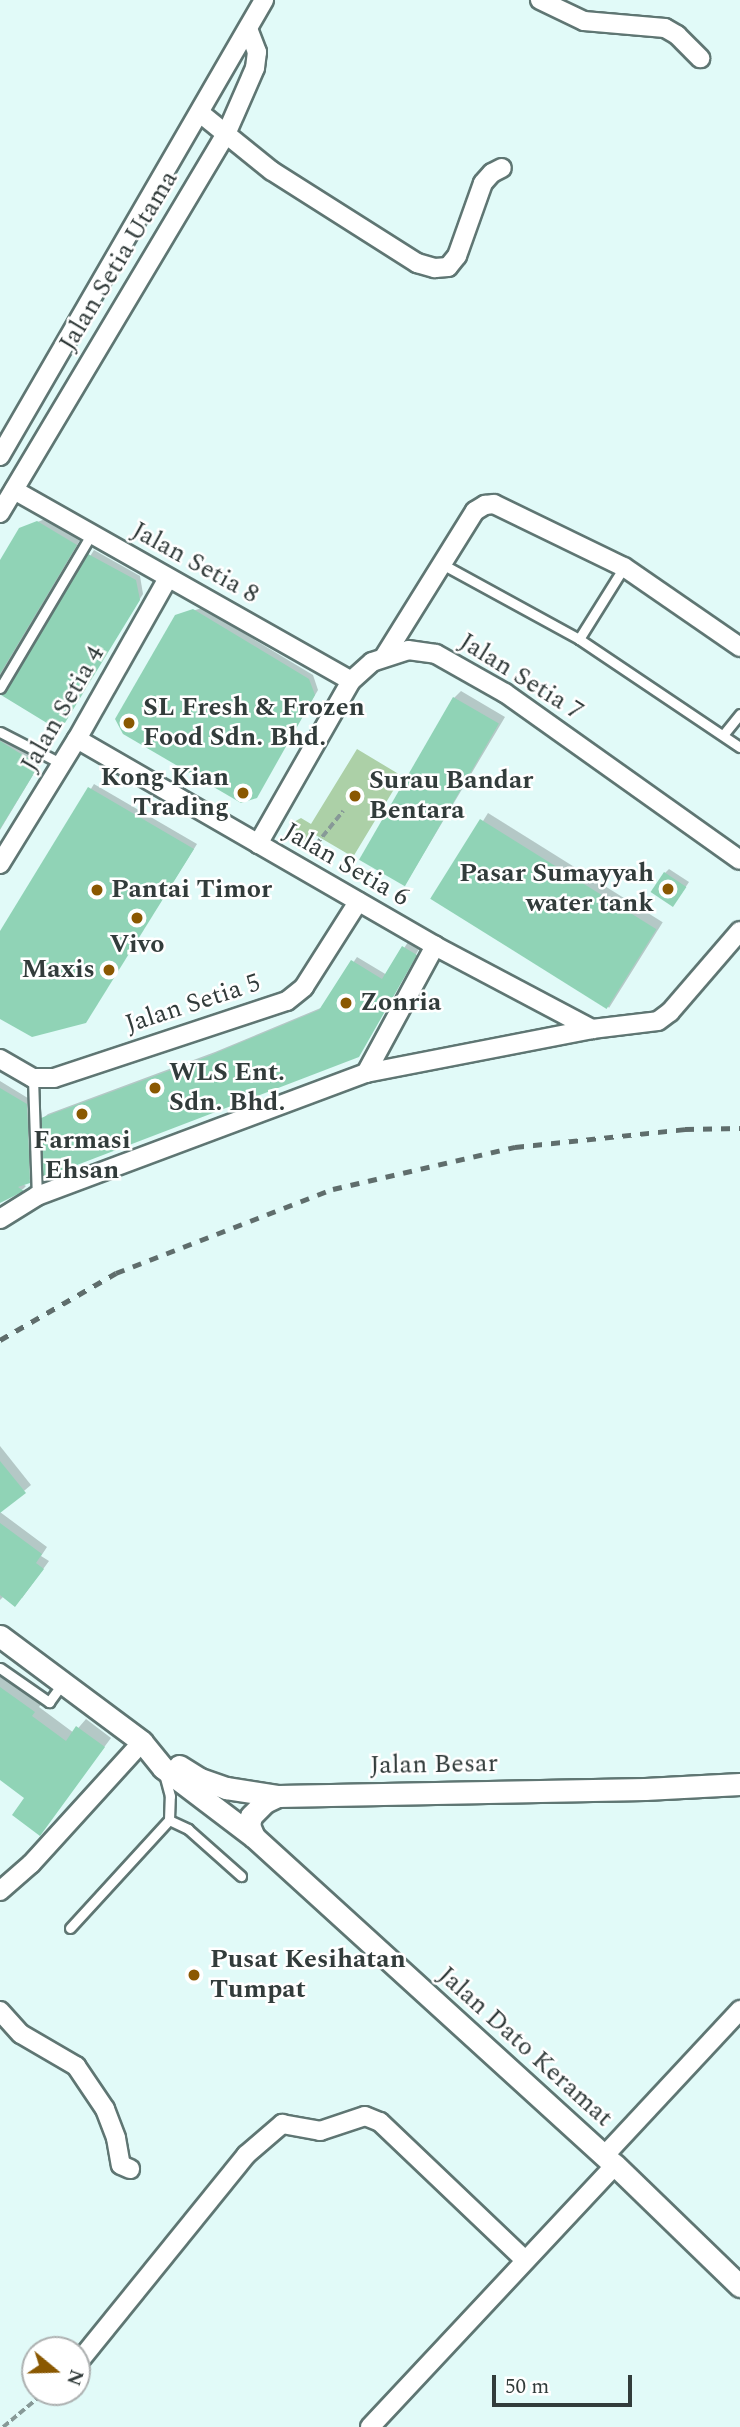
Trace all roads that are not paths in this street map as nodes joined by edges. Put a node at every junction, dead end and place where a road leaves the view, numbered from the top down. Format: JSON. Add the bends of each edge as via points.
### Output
{"nodes":[{"id":1,"x":264,"y":0,"type":"edge"},
{"id":2,"x":540,"y":0,"type":"edge"},
{"id":3,"x":248,"y":29,"type":"junction"},
{"id":4,"x":700,"y":58,"type":"dead end"},
{"id":5,"x":200,"y":113,"type":"junction"},
{"id":6,"x":227,"y":132,"type":"junction"},
{"id":7,"x":502,"y":168,"type":"dead end"},
{"id":8,"x":0,"y":456,"type":"edge"},
{"id":9,"x":14,"y":490,"type":"junction"},
{"id":10,"x":0,"y":513,"type":"edge"},
{"id":11,"x":91,"y":535,"type":"junction"},
{"id":12,"x":442,"y":564,"type":"junction"},
{"id":13,"x":624,"y":567,"type":"junction"},
{"id":14,"x":168,"y":578,"type":"junction"},
{"id":15,"x":579,"y":639,"type":"junction"},
{"id":16,"x":740,"y":647,"type":"edge"},
{"id":17,"x":384,"y":657,"type":"junction"},
{"id":18,"x":351,"y":681,"type":"junction"},
{"id":19,"x":0,"y":688,"type":"edge"},
{"id":20,"x":740,"y":714,"type":"edge"},
{"id":21,"x":0,"y":732,"type":"edge"},
{"id":22,"x":723,"y":735,"type":"junction"},
{"id":23,"x":77,"y":739,"type":"junction"},
{"id":24,"x":740,"y":747,"type":"edge"},
{"id":25,"x":62,"y":764,"type":"junction"},
{"id":26,"x":258,"y":844,"type":"junction"},
{"id":27,"x":740,"y":860,"type":"edge"},
{"id":28,"x":0,"y":864,"type":"edge"},
{"id":29,"x":358,"y":902,"type":"junction"},
{"id":30,"x":740,"y":932,"type":"edge"},
{"id":31,"x":435,"y":946,"type":"junction"},
{"id":32,"x":592,"y":1029,"type":"junction"},
{"id":33,"x":0,"y":1059,"type":"edge"},
{"id":34,"x":366,"y":1073,"type":"junction"},
{"id":35,"x":33,"y":1078,"type":"junction"},
{"id":36,"x":37,"y":1196,"type":"junction"},
{"id":37,"x":0,"y":1219,"type":"edge"},
{"id":38,"x":0,"y":1636,"type":"edge"},
{"id":39,"x":0,"y":1668,"type":"edge"},
{"id":40,"x":64,"y":1682,"type":"junction"},
{"id":41,"x":142,"y":1742,"type":"junction"},
{"id":42,"x":163,"y":1768,"type":"junction"},
{"id":43,"x":740,"y":1784,"type":"edge"},
{"id":44,"x":278,"y":1796,"type":"junction"},
{"id":45,"x":169,"y":1820,"type":"junction"},
{"id":46,"x":254,"y":1837,"type":"junction"},
{"id":47,"x":242,"y":1876,"type":"dead end"},
{"id":48,"x":0,"y":1891,"type":"edge"},
{"id":49,"x":70,"y":1928,"type":"dead end"},
{"id":50,"x":740,"y":2010,"type":"edge"},
{"id":51,"x":0,"y":2011,"type":"edge"},
{"id":52,"x":610,"y":2161,"type":"junction"},
{"id":53,"x":130,"y":2169,"type":"dead end"},
{"id":54,"x":524,"y":2259,"type":"junction"},
{"id":55,"x":740,"y":2286,"type":"edge"},
{"id":56,"x":91,"y":2347,"type":"edge"},
{"id":57,"x":370,"y":2427,"type":"edge"}],
"edges":[{"from":1,"to":3,"type":"street"},
{"from":2,"to":4,"type":"street","via":[[584,21],[665,28]]},
{"from":3,"to":5,"type":"street"},
{"from":3,"to":6,"type":"street","name":"Jalan Setia Utama","via":[[257,52],[255,68]]},
{"from":5,"to":6,"type":"street"},
{"from":5,"to":8,"type":"street"},
{"from":6,"to":7,"type":"street","via":[[272,171],[417,263],[435,268],[448,267],[457,256],[483,183]]},
{"from":6,"to":9,"type":"street","name":"Jalan Setia Utama"},
{"from":9,"to":10,"type":"street","name":"Jalan Setia Utama"},
{"from":9,"to":11,"type":"street","name":"Jalan Setia 8"},
{"from":11,"to":14,"type":"street","name":"Jalan Setia 8"},
{"from":11,"to":19,"type":"lane"},
{"from":12,"to":13,"type":"street","via":[[475,511],[494,504]]},
{"from":12,"to":15,"type":"lane"},
{"from":12,"to":17,"type":"street"},
{"from":13,"to":15,"type":"lane"},
{"from":13,"to":16,"type":"street"},
{"from":14,"to":18,"type":"street","name":"Jalan Setia 8"},
{"from":14,"to":23,"type":"street","name":"Jalan Setia 4"},
{"from":15,"to":22,"type":"lane"},
{"from":17,"to":18,"type":"street","name":"Jalan Setia 7"},
{"from":17,"to":27,"type":"street","name":"Jalan Setia 7","via":[[408,650],[436,654],[455,663],[505,693]]},
{"from":18,"to":26,"type":"street","name":"Jalan Setia 7"},
{"from":20,"to":22,"type":"lane"},
{"from":21,"to":25,"type":"lane"},
{"from":22,"to":24,"type":"lane"},
{"from":23,"to":25,"type":"street","name":"Jalan Setia 4"},
{"from":23,"to":26,"type":"street","name":"Jalan Setia 6"},
{"from":25,"to":28,"type":"street","name":"Jalan Setia 4"},
{"from":26,"to":29,"type":"street","name":"Jalan Setia 6"},
{"from":29,"to":31,"type":"street","name":"Jalan Setia 6"},
{"from":29,"to":35,"type":"street","name":"Jalan Setia 5","via":[[304,987],[287,1001],[54,1079]]},
{"from":30,"to":32,"type":"street","via":[[658,1021]]},
{"from":31,"to":32,"type":"street","name":"Jalan Setia 6"},
{"from":31,"to":34,"type":"street"},
{"from":32,"to":34,"type":"street"},
{"from":33,"to":35,"type":"street"},
{"from":34,"to":36,"type":"street"},
{"from":35,"to":36,"type":"lane"},
{"from":36,"to":37,"type":"street"},
{"from":38,"to":40,"type":"street"},
{"from":39,"to":40,"type":"lane","via":[[49,1702]]},
{"from":40,"to":41,"type":"street"},
{"from":41,"to":42,"type":"street","name":"Jalan Dato Keramat"},
{"from":41,"to":44,"type":"street","name":"Jalan Besar","via":[[200,1779]]},
{"from":41,"to":48,"type":"street","via":[[31,1864]]},
{"from":42,"to":45,"type":"lane","via":[[170,1796]]},
{"from":42,"to":46,"type":"street","name":"Jalan Dato Keramat"},
{"from":43,"to":44,"type":"street","name":"Jalan Besar"},
{"from":44,"to":46,"type":"street","via":[[251,1816]]},
{"from":45,"to":47,"type":"lane","via":[[188,1829]]},
{"from":45,"to":49,"type":"lane"},
{"from":46,"to":52,"type":"street","name":"Jalan Dato Keramat"},
{"from":50,"to":52,"type":"street"},
{"from":51,"to":53,"type":"street","via":[[21,2034],[76,2066],[105,2109],[121,2165]]},
{"from":52,"to":54,"type":"street"},
{"from":52,"to":55,"type":"street","name":"Jalan Dato Keramat"},
{"from":54,"to":56,"type":"street","via":[[380,2122],[365,2116],[320,2131],[282,2124],[246,2155]]},
{"from":54,"to":57,"type":"street"}]}
